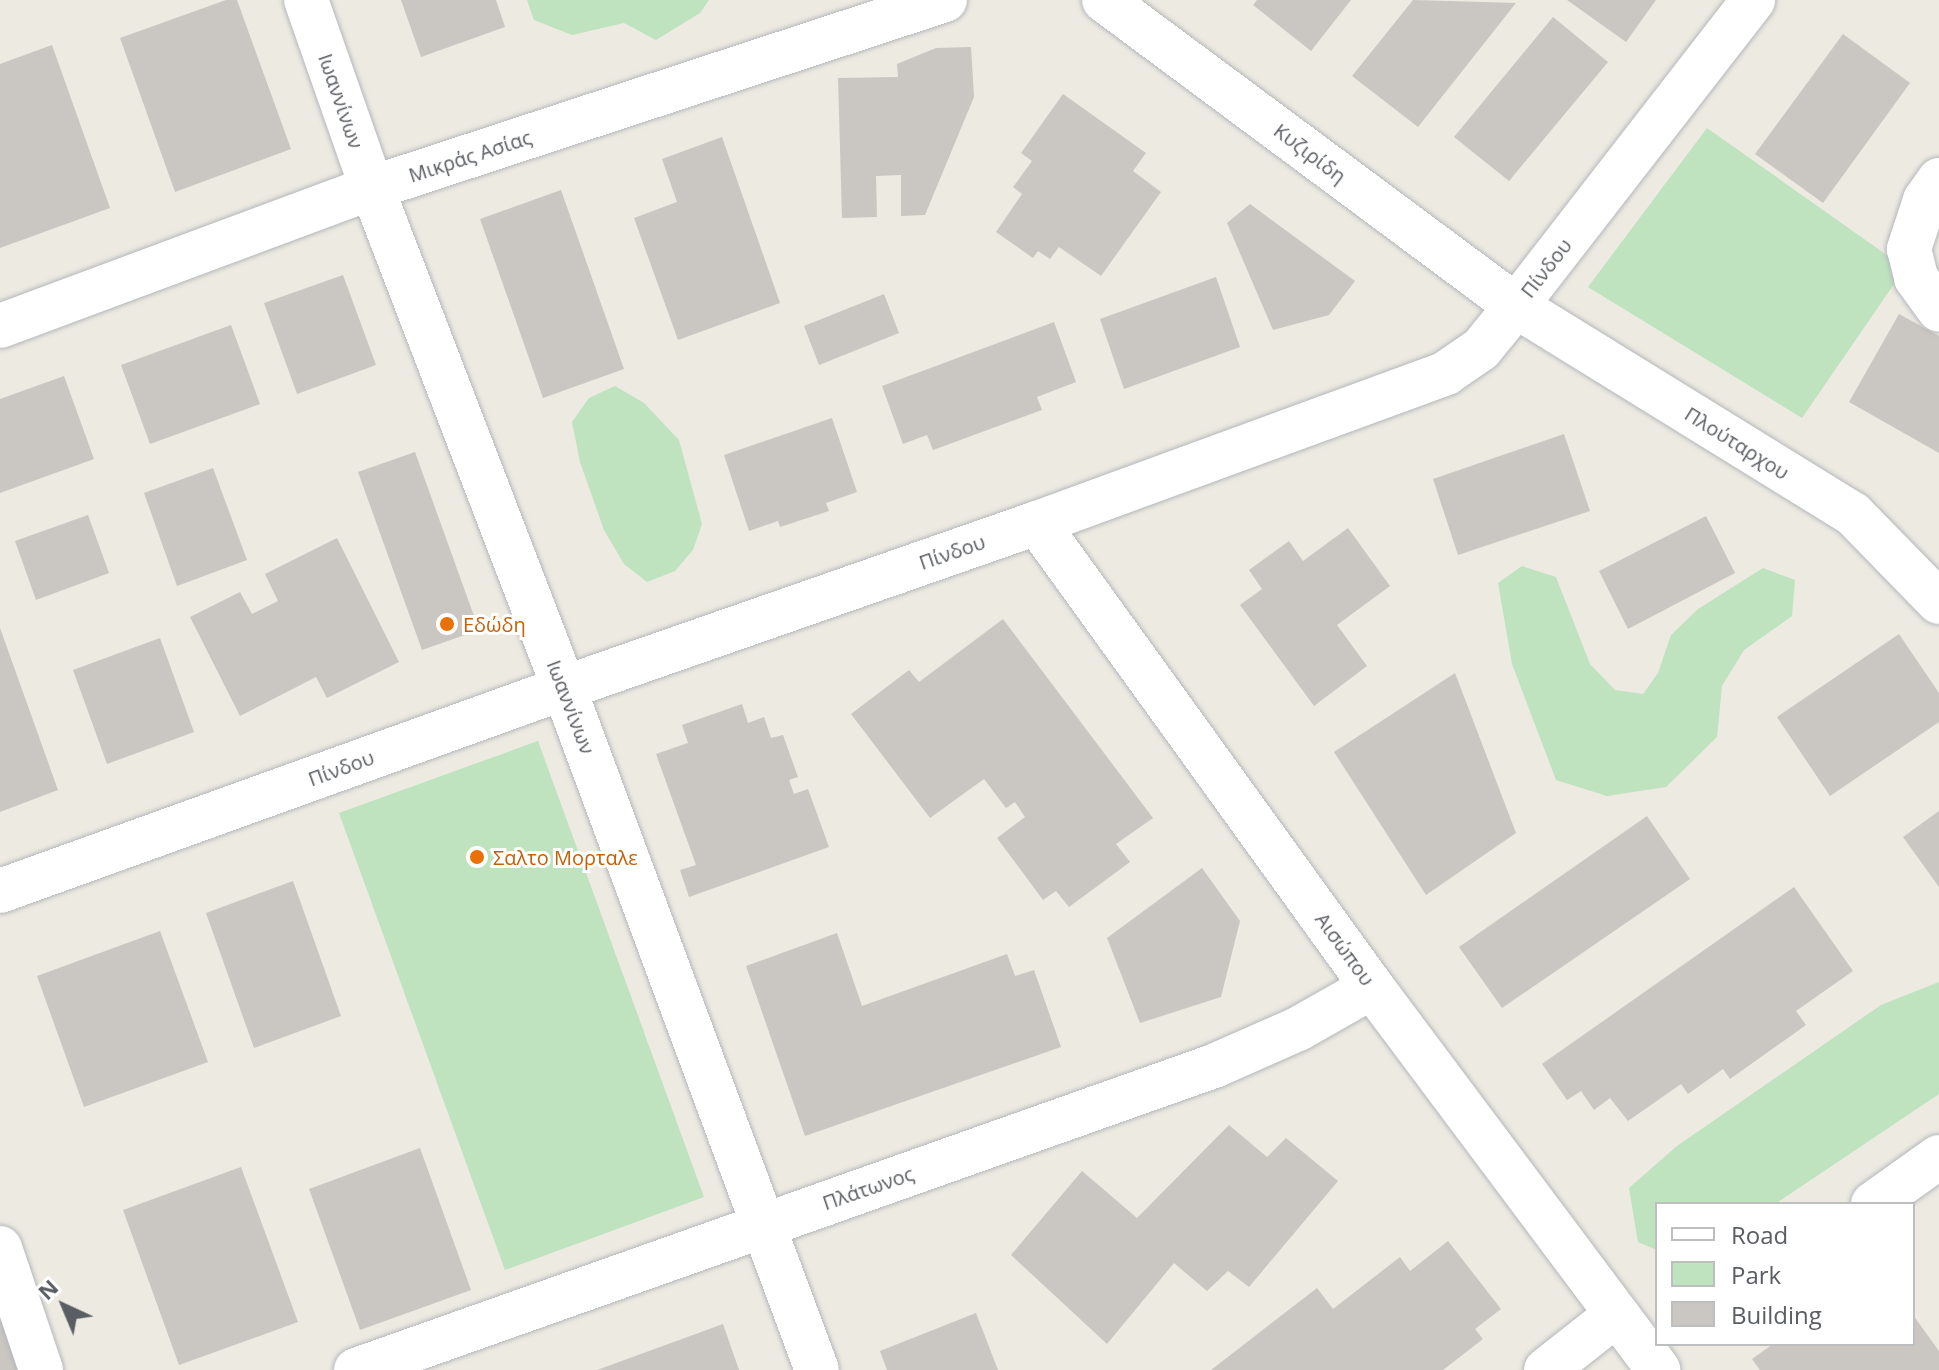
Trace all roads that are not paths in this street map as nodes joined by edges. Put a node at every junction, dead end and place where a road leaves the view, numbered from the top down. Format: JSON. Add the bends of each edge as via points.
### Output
{"nodes":[{"id":1,"x":306,"y":0,"type":"edge"},
{"id":2,"x":945,"y":0,"type":"edge"},
{"id":3,"x":1104,"y":0,"type":"edge"},
{"id":4,"x":1753,"y":0,"type":"edge"},
{"id":5,"x":1939,"y":180,"type":"edge"},
{"id":6,"x":372,"y":188,"type":"junction"},
{"id":7,"x":1516,"y":306,"type":"junction"},
{"id":8,"x":1939,"y":310,"type":"edge"},
{"id":9,"x":0,"y":326,"type":"edge"},
{"id":10,"x":1037,"y":523,"type":"junction"},
{"id":11,"x":1939,"y":602,"type":"edge"},
{"id":12,"x":564,"y":688,"type":"junction"},
{"id":13,"x":0,"y":891,"type":"edge"},
{"id":14,"x":1372,"y":987,"type":"junction"},
{"id":15,"x":1939,"y":1157,"type":"edge"},
{"id":16,"x":1876,"y":1202,"type":"edge"},
{"id":17,"x":765,"y":1224,"type":"junction"},
{"id":18,"x":0,"y":1248,"type":"edge"},
{"id":19,"x":1617,"y":1314,"type":"junction"},
{"id":20,"x":1663,"y":1359,"type":"edge"},
{"id":21,"x":41,"y":1370,"type":"edge"},
{"id":22,"x":356,"y":1370,"type":"edge"},
{"id":23,"x":817,"y":1370,"type":"edge"},
{"id":24,"x":1546,"y":1370,"type":"edge"}],
"edges":[{"from":1,"to":6,"type":"street","name":"Ιωαννίνων"},
{"from":2,"to":6,"type":"street","name":"Μικράς Ασίας"},
{"from":3,"to":7,"type":"street","name":"Κυζιρίδη"},
{"from":4,"to":7,"type":"street","name":"Πίνδου"},
{"from":5,"to":8,"type":"street","via":[[1925,200],[1909,249],[1916,278]]},
{"from":6,"to":9,"type":"street","name":"Μικράς Ασίας"},
{"from":6,"to":12,"type":"street","name":"Ιωαννίνων"},
{"from":7,"to":10,"type":"street","name":"Πίνδου","via":[[1481,349],[1446,373]]},
{"from":7,"to":11,"type":"street","name":"Πλούταρχου","via":[[1853,514]]},
{"from":10,"to":12,"type":"street","name":"Πίνδου"},
{"from":10,"to":14,"type":"street","name":"Αισώπου"},
{"from":12,"to":13,"type":"street","name":"Πίνδου"},
{"from":12,"to":17,"type":"street","name":"Ιωαννίνων"},
{"from":14,"to":17,"type":"street","name":"Πλάτωνος","via":[[1250,1052]]},
{"from":14,"to":19,"type":"street","name":"Αισώπου"},
{"from":15,"to":16,"type":"street"},
{"from":17,"to":22,"type":"street","name":"Πλάτωνος"},
{"from":17,"to":23,"type":"street","name":"Ιωαννίνων"},
{"from":18,"to":21,"type":"street"},
{"from":19,"to":20,"type":"street","name":"Αισώπου"},
{"from":19,"to":24,"type":"street"}]}
